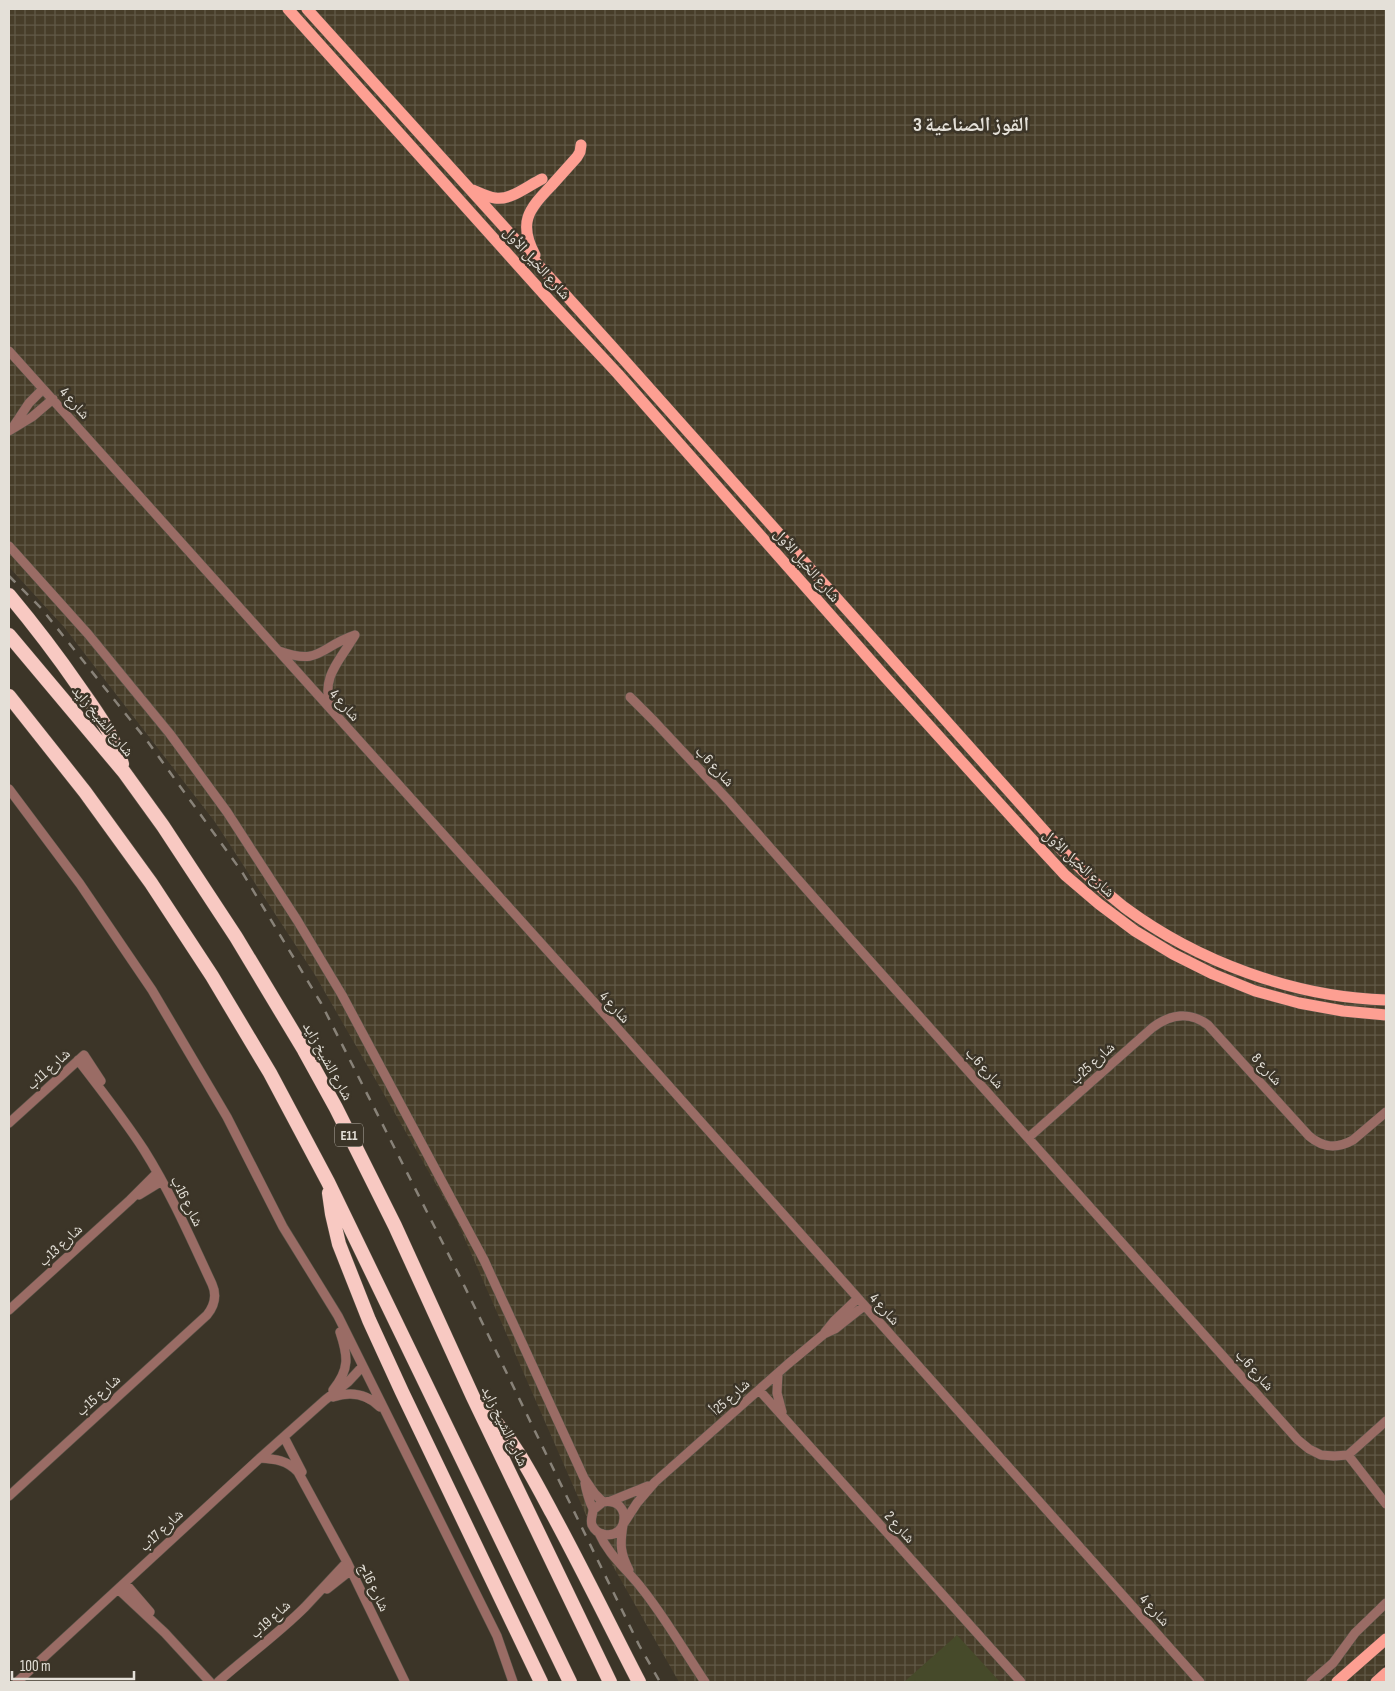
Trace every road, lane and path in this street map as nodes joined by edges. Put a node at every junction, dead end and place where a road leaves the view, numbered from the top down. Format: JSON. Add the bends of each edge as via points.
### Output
{"nodes":[{"id":1,"x":288,"y":9,"type":"edge"},
{"id":2,"x":307,"y":9,"type":"edge"},
{"id":3,"x":581,"y":145,"type":"dead end"},
{"id":4,"x":542,"y":179,"type":"dead end"},
{"id":5,"x":469,"y":188,"type":"junction"},
{"id":6,"x":545,"y":272,"type":"junction"},
{"id":7,"x":9,"y":351,"type":"edge"},
{"id":8,"x":43,"y":389,"type":"junction"},
{"id":9,"x":53,"y":399,"type":"junction"},
{"id":10,"x":11,"y":429,"type":"edge"},
{"id":11,"x":9,"y":546,"type":"edge"},
{"id":12,"x":9,"y":595,"type":"edge"},
{"id":13,"x":9,"y":635,"type":"edge"},
{"id":14,"x":278,"y":651,"type":"junction"},
{"id":15,"x":9,"y":696,"type":"edge"},
{"id":16,"x":630,"y":697,"type":"dead end"},
{"id":17,"x":332,"y":711,"type":"junction"},
{"id":18,"x":124,"y":772,"type":"junction"},
{"id":19,"x":9,"y":788,"type":"edge"},
{"id":20,"x":1386,"y":1000,"type":"edge"},
{"id":21,"x":1177,"y":1015,"type":"joint"},
{"id":22,"x":1386,"y":1015,"type":"edge"},
{"id":23,"x":81,"y":1058,"type":"joint"},
{"id":24,"x":1386,"y":1112,"type":"edge"},
{"id":25,"x":9,"y":1123,"type":"edge"},
{"id":26,"x":1028,"y":1138,"type":"junction"},
{"id":27,"x":159,"y":1177,"type":"junction"},
{"id":28,"x":328,"y":1182,"type":"junction"},
{"id":29,"x":860,"y":1303,"type":"junction"},
{"id":30,"x":332,"y":1306,"type":"junction"},
{"id":31,"x":9,"y":1310,"type":"edge"},
{"id":32,"x":207,"y":1315,"type":"joint"},
{"id":33,"x":362,"y":1367,"type":"junction"},
{"id":34,"x":778,"y":1373,"type":"junction"},
{"id":35,"x":759,"y":1390,"type":"junction"},
{"id":36,"x":473,"y":1398,"type":"junction"},
{"id":37,"x":326,"y":1400,"type":"junction"},
{"id":38,"x":386,"y":1413,"type":"junction"},
{"id":39,"x":785,"y":1420,"type":"junction"},
{"id":40,"x":1386,"y":1420,"type":"edge"},
{"id":41,"x":284,"y":1437,"type":"junction"},
{"id":42,"x":1348,"y":1455,"type":"junction"},
{"id":43,"x":260,"y":1458,"type":"junction"},
{"id":44,"x":584,"y":1478,"type":"junction"},
{"id":45,"x":655,"y":1482,"type":"junction"},
{"id":46,"x":9,"y":1496,"type":"edge"},
{"id":47,"x":607,"y":1501,"type":"junction"},
{"id":48,"x":316,"y":1504,"type":"junction"},
{"id":49,"x":1386,"y":1504,"type":"edge"},
{"id":50,"x":593,"y":1510,"type":"junction"},
{"id":51,"x":624,"y":1524,"type":"junction"},
{"id":52,"x":599,"y":1533,"type":"junction"},
{"id":53,"x":349,"y":1566,"type":"junction"},
{"id":54,"x":633,"y":1577,"type":"junction"},
{"id":55,"x":121,"y":1586,"type":"junction"},
{"id":56,"x":1386,"y":1603,"type":"edge"},
{"id":57,"x":1386,"y":1639,"type":"edge"},
{"id":58,"x":253,"y":1653,"type":"junction"},
{"id":59,"x":1386,"y":1673,"type":"edge"},
{"id":60,"x":21,"y":1681,"type":"edge"},
{"id":61,"x":210,"y":1682,"type":"edge"},
{"id":62,"x":218,"y":1682,"type":"edge"},
{"id":63,"x":227,"y":1682,"type":"edge"},
{"id":64,"x":405,"y":1682,"type":"edge"},
{"id":65,"x":513,"y":1682,"type":"edge"},
{"id":66,"x":540,"y":1682,"type":"edge"},
{"id":67,"x":570,"y":1682,"type":"edge"},
{"id":68,"x":610,"y":1682,"type":"edge"},
{"id":69,"x":639,"y":1682,"type":"edge"},
{"id":70,"x":705,"y":1682,"type":"edge"},
{"id":71,"x":1021,"y":1682,"type":"edge"},
{"id":72,"x":1200,"y":1682,"type":"edge"},
{"id":73,"x":1311,"y":1682,"type":"edge"},
{"id":74,"x":1337,"y":1682,"type":"edge"},
{"id":75,"x":1376,"y":1682,"type":"edge"}],
"edges":[{"from":1,"to":22,"type":"main road","name":"شارع الخيل الأول","via":[[1065,874],[1135,931],[1213,974],[1298,1003]]},
{"from":2,"to":5,"type":"main road","name":"شارع الخيل الأول"},
{"from":3,"to":6,"type":"main road","via":[[578,157],[536,201],[527,219],[528,239]]},
{"from":4,"to":5,"type":"main road","via":[[504,198],[490,197]]},
{"from":5,"to":6,"type":"main road","name":"شارع الخيل الأول"},
{"from":6,"to":20,"type":"main road","name":"شارع الخيل الأول","via":[[1057,845],[1092,879],[1141,918],[1212,958],[1293,986]]},
{"from":7,"to":8,"type":"street","name":"شارع 4"},
{"from":8,"to":9,"type":"street","name":"شارع 4"},
{"from":8,"to":10,"type":"street"},
{"from":9,"to":10,"type":"street"},
{"from":9,"to":14,"type":"street","name":"شارع 4"},
{"from":11,"to":44,"type":"street","via":[[88,634],[170,734],[232,820],[297,920],[342,995],[484,1260]]},
{"from":12,"to":18,"type":"highway","via":[[101,719]]},
{"from":13,"to":18,"type":"highway","name":"شارع الشيخ زايد","number":"E11"},
{"from":14,"to":17,"type":"street","name":"شارع 4"},
{"from":14,"to":17,"type":"street","via":[[297,657],[313,656],[355,635],[330,676],[328,691]]},
{"from":15,"to":28,"type":"highway","via":[[85,792],[182,929],[242,1024]]},
{"from":16,"to":26,"type":"street","name":"شارع 6ب","via":[[728,800]]},
{"from":17,"to":29,"type":"street","name":"شارع 4"},
{"from":18,"to":36,"type":"highway","name":"شارع الشيخ زايد","number":"E11","via":[[205,889],[308,1058],[366,1167]]},
{"from":19,"to":30,"type":"street","via":[[152,990],[234,1129],[283,1227]]},
{"from":21,"to":24,"type":"street","name":"شارع 8","via":[[1194,1017],[1208,1025],[1309,1136],[1320,1144],[1341,1146]]},
{"from":21,"to":26,"type":"street","name":"شارع 25ب","via":[[1152,1028]]},
{"from":23,"to":25,"type":"street","name":"شارع 11ب"},
{"from":23,"to":27,"type":"street","name":"شارع 16ب","via":[[145,1151]]},
{"from":26,"to":42,"type":"street","name":"شارع 6ب","via":[[1298,1440],[1321,1455]]},
{"from":27,"to":31,"type":"street","name":"شارع 13ب"},
{"from":27,"to":32,"type":"street","name":"شارع 16ب","via":[[214,1288],[214,1302]]},
{"from":28,"to":66,"type":"highway","via":[[340,1244],[369,1320]]},
{"from":28,"to":67,"type":"highway"},
{"from":29,"to":34,"type":"street","name":"شارع 25أ","via":[[831,1324],[824,1334]]},
{"from":29,"to":72,"type":"street","name":"شارع 4"},
{"from":30,"to":33,"type":"street"},
{"from":30,"to":37,"type":"street","name":"شارع 17ب","via":[[346,1360],[342,1377]]},
{"from":32,"to":46,"type":"street","name":"شارع 15ب"},
{"from":33,"to":37,"type":"street","name":"شارع 17ب"},
{"from":33,"to":38,"type":"street"},
{"from":34,"to":35,"type":"street","name":"شارع 25أ"},
{"from":34,"to":39,"type":"street","via":[[778,1400]]},
{"from":35,"to":39,"type":"street","name":"شارع 2"},
{"from":35,"to":45,"type":"street","name":"شارع 25أ"},
{"from":36,"to":68,"type":"highway","name":"شارع الشيخ زايد","number":"E11"},
{"from":36,"to":69,"type":"highway","via":[[497,1423],[522,1459]]},
{"from":37,"to":38,"type":"street","name":"شارع 17ب","via":[[358,1394],[370,1399]]},
{"from":37,"to":41,"type":"street","name":"شارع 17ب"},
{"from":38,"to":65,"type":"street","via":[[497,1636]]},
{"from":39,"to":71,"type":"street","name":"شارع 2"},
{"from":40,"to":42,"type":"street"},
{"from":41,"to":43,"type":"street","name":"شارع 17ب"},
{"from":41,"to":48,"type":"street","name":"شارع 16ج"},
{"from":42,"to":49,"type":"street"},
{"from":43,"to":48,"type":"street","name":"شارع 16ج","via":[[281,1460],[293,1467]]},
{"from":43,"to":55,"type":"street","name":"شارع 17ب"},
{"from":44,"to":47,"type":"street","via":[[595,1494]]},
{"from":44,"to":50,"type":"street"},
{"from":45,"to":47,"type":"street"},
{"from":45,"to":51,"type":"street"},
{"from":47,"to":50,"type":"street"},
{"from":47,"to":51,"type":"street","via":[[618,1504],[623,1511]]},
{"from":48,"to":53,"type":"street","name":"شارع 16ج"},
{"from":50,"to":52,"type":"street","via":[[591,1522]]},
{"from":51,"to":52,"type":"street","via":[[610,1535]]},
{"from":51,"to":54,"type":"street","via":[[621,1552]]},
{"from":52,"to":54,"type":"street","via":[[603,1543]]},
{"from":53,"to":58,"type":"street","name":"شاع 19ب"},
{"from":53,"to":64,"type":"street","name":"شارع 16ج"},
{"from":54,"to":70,"type":"street","via":[[669,1625]]},
{"from":55,"to":60,"type":"street","name":"شارع 17ب"},
{"from":55,"to":61,"type":"street","via":[[158,1621]]},
{"from":56,"to":73,"type":"street","via":[[1355,1633],[1333,1663]]},
{"from":57,"to":74,"type":"main road"},
{"from":58,"to":62,"type":"street","name":"شاع 19ب"},
{"from":58,"to":63,"type":"street","name":"شاع 19ب"},
{"from":59,"to":75,"type":"main road"}]}
